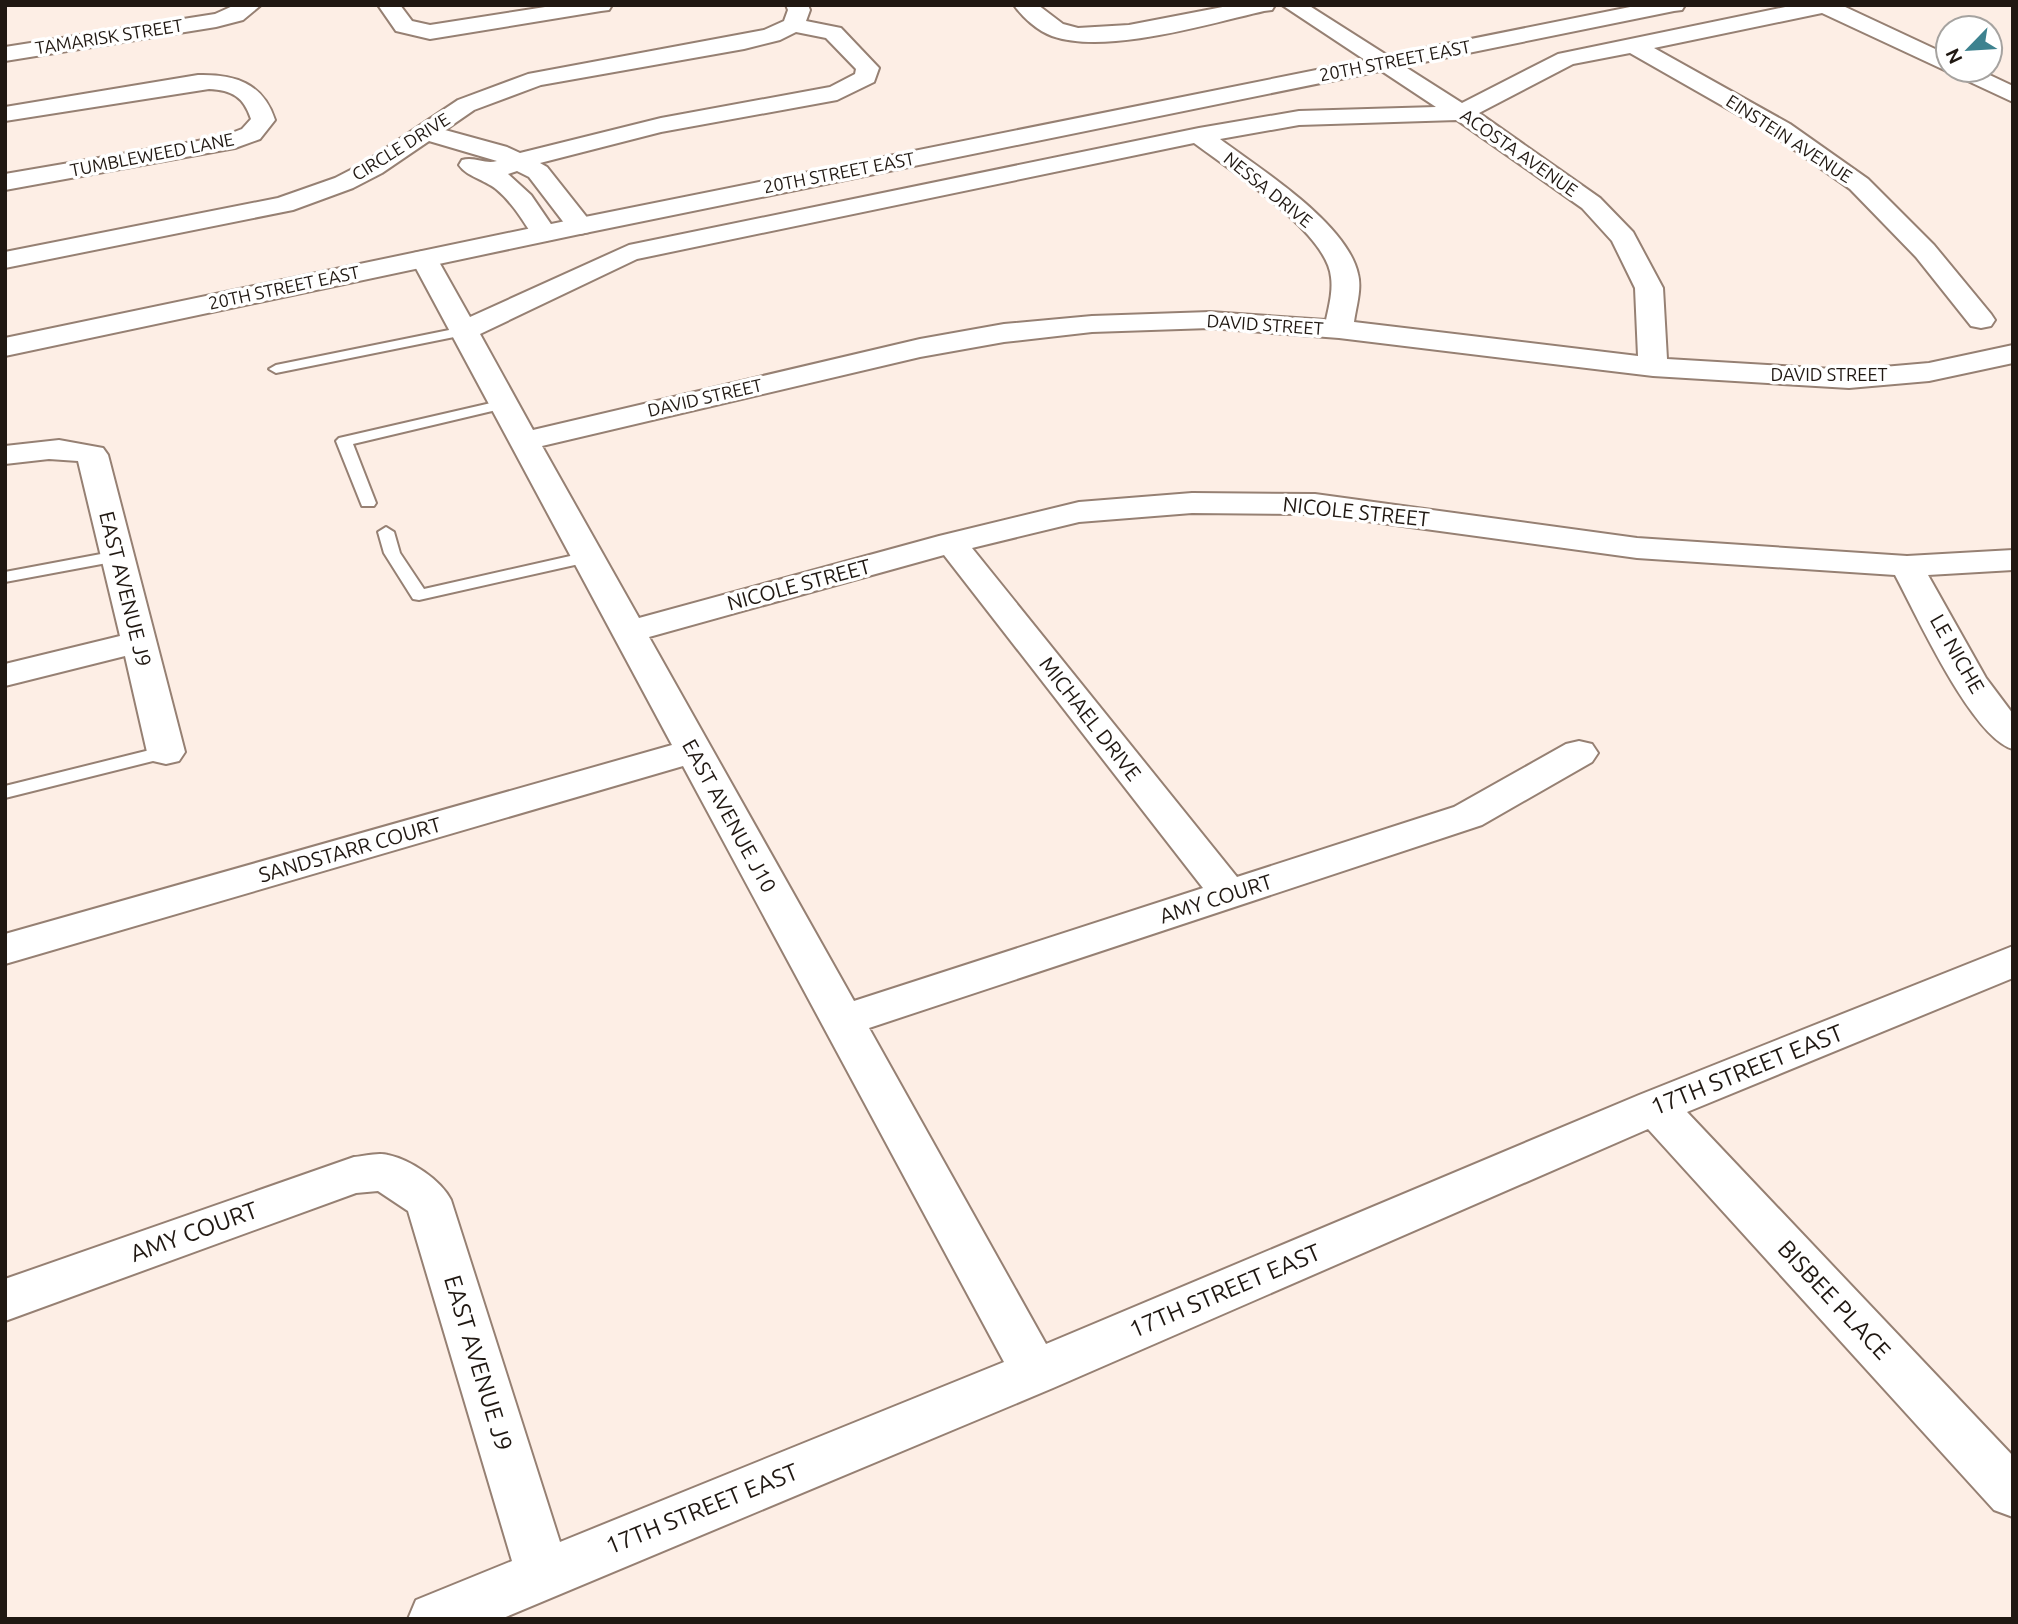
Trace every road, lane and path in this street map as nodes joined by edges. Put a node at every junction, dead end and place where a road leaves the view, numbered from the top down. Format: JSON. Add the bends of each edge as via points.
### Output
{"nodes":[{"id":1,"x":250,"y":5,"type":"edge"},
{"id":2,"x":389,"y":5,"type":"edge"},
{"id":3,"x":601,"y":5,"type":"edge"},
{"id":4,"x":1025,"y":5,"type":"edge"},
{"id":5,"x":1264,"y":5,"type":"edge"},
{"id":6,"x":1293,"y":5,"type":"edge"},
{"id":7,"x":1674,"y":5,"type":"edge"},
{"id":8,"x":1827,"y":6,"type":"edge"},
{"id":9,"x":795,"y":15,"type":"edge"},
{"id":10,"x":1633,"y":45,"type":"junction"},
{"id":11,"x":5,"y":54,"type":"edge"},
{"id":12,"x":1934,"y":57,"type":"edge"},
{"id":13,"x":1382,"y":64,"type":"junction"},
{"id":14,"x":1990,"y":84,"type":"edge"},
{"id":15,"x":2013,"y":95,"type":"edge"},
{"id":16,"x":1461,"y":113,"type":"junction"},
{"id":17,"x":5,"y":114,"type":"edge"},
{"id":18,"x":1199,"y":135,"type":"junction"},
{"id":19,"x":417,"y":140,"type":"junction"},
{"id":20,"x":519,"y":162,"type":"junction"},
{"id":21,"x":490,"y":173,"type":"junction"},
{"id":22,"x":5,"y":182,"type":"edge"},
{"id":23,"x":580,"y":226,"type":"junction"},
{"id":24,"x":544,"y":233,"type":"junction"},
{"id":25,"x":424,"y":259,"type":"junction"},
{"id":26,"x":5,"y":260,"type":"edge"},
{"id":27,"x":1981,"y":320,"type":"dead end"},
{"id":28,"x":1339,"y":329,"type":"junction"},
{"id":29,"x":464,"y":331,"type":"junction"},
{"id":30,"x":5,"y":347,"type":"edge"},
{"id":31,"x":2013,"y":354,"type":"edge"},
{"id":32,"x":1653,"y":367,"type":"junction"},
{"id":33,"x":276,"y":369,"type":"dead end"},
{"id":34,"x":504,"y":404,"type":"junction"},
{"id":35,"x":524,"y":441,"type":"junction"},
{"id":36,"x":5,"y":455,"type":"edge"},
{"id":37,"x":368,"y":503,"type":"dead end"},
{"id":38,"x":386,"y":532,"type":"dead end"},
{"id":39,"x":951,"y":543,"type":"junction"},
{"id":40,"x":117,"y":555,"type":"junction"},
{"id":41,"x":588,"y":558,"type":"junction"},
{"id":42,"x":2013,"y":560,"type":"edge"},
{"id":43,"x":1907,"y":566,"type":"junction"},
{"id":44,"x":5,"y":576,"type":"edge"},
{"id":45,"x":629,"y":632,"type":"junction"},
{"id":46,"x":139,"y":642,"type":"junction"},
{"id":47,"x":5,"y":675,"type":"edge"},
{"id":48,"x":2013,"y":737,"type":"edge"},
{"id":49,"x":694,"y":751,"type":"junction"},
{"id":50,"x":166,"y":752,"type":"joint"},
{"id":51,"x":1579,"y":753,"type":"dead end"},
{"id":52,"x":5,"y":792,"type":"edge"},
{"id":53,"x":1229,"y":894,"type":"junction"},
{"id":54,"x":5,"y":949,"type":"edge"},
{"id":55,"x":2011,"y":964,"type":"edge"},
{"id":56,"x":842,"y":1021,"type":"junction"},
{"id":57,"x":1655,"y":1107,"type":"junction"},
{"id":58,"x":385,"y":1172,"type":"joint"},
{"id":59,"x":5,"y":1300,"type":"edge"},
{"id":60,"x":1035,"y":1372,"type":"junction"},
{"id":61,"x":2013,"y":1493,"type":"edge"},
{"id":62,"x":543,"y":1575,"type":"junction"},
{"id":63,"x":436,"y":1619,"type":"edge"}],
"edges":[{"from":1,"to":11,"type":"street","name":"TAMARISK STREET","via":[[216,20]]},
{"from":2,"to":3,"type":"street","via":[[404,26],[430,32]]},
{"from":4,"to":5,"type":"street","via":[[1058,31],[1076,35],[1105,35]]},
{"from":6,"to":13,"type":"street","name":"ACOSTA AVENUE"},
{"from":7,"to":13,"type":"street","name":"20TH STREET EAST"},
{"from":8,"to":10,"type":"street"},
{"from":8,"to":12,"type":"street"},
{"from":9,"to":19,"type":"street","name":"CIRCLE DRIVE","via":[[744,42],[536,79],[466,105]]},
{"from":9,"to":20,"type":"street","via":[[833,33],[868,68],[866,77],[837,93],[604,136]]},
{"from":10,"to":16,"type":"street","via":[[1566,59]]},
{"from":10,"to":27,"type":"street","name":"EINSTEIN AVENUE","via":[[1781,129],[1859,184],[1925,251]]},
{"from":13,"to":16,"type":"street","name":"ACOSTA AVENUE"},
{"from":13,"to":23,"type":"street","name":"20TH STREET EAST"},
{"from":14,"to":15,"type":"street"},
{"from":16,"to":18,"type":"street","via":[[1299,118]]},
{"from":16,"to":32,"type":"street","name":"ACOSTA AVENUE","via":[[1591,202],[1624,237],[1648,288]]},
{"from":17,"to":22,"type":"street","name":"TUMBLEWEED LANE","via":[[221,82],[249,92],[262,120],[251,134],[226,143]]},
{"from":18,"to":28,"type":"street","name":"NESSA DRIVE","via":[[1303,215],[1333,246],[1345,274]]},
{"from":18,"to":29,"type":"street","via":[[629,253]]},
{"from":19,"to":20,"type":"street","via":[[498,152]]},
{"from":19,"to":21,"type":"street"},
{"from":19,"to":26,"type":"street","name":"CIRCLE DRIVE","via":[[344,183],[284,205]]},
{"from":20,"to":21,"type":"street"},
{"from":20,"to":23,"type":"street","via":[[538,172]]},
{"from":21,"to":24,"type":"street","via":[[505,181]]},
{"from":23,"to":24,"type":"street","name":"20TH STREET EAST"},
{"from":24,"to":25,"type":"street","name":"20TH STREET EAST"},
{"from":25,"to":29,"type":"street","name":"EAST AVENUE J10"},
{"from":25,"to":30,"type":"street","name":"20TH STREET EAST"},
{"from":28,"to":32,"type":"street","name":"DAVID STREET"},
{"from":28,"to":35,"type":"street","name":"DAVID STREET","via":[[1210,320],[1004,333],[920,348]]},
{"from":29,"to":33,"type":"lane"},
{"from":29,"to":34,"type":"street","name":"EAST AVENUE J10"},
{"from":31,"to":32,"type":"street","name":"DAVID STREET","via":[[1929,372],[1849,379]]},
{"from":34,"to":35,"type":"street","name":"EAST AVENUE J10"},
{"from":34,"to":37,"type":"lane","via":[[344,441]]},
{"from":35,"to":41,"type":"street","name":"EAST AVENUE J10"},
{"from":36,"to":40,"type":"street","name":"EAST AVENUE J9","via":[[62,448],[92,455]]},
{"from":38,"to":41,"type":"lane","via":[[392,553],[419,595]]},
{"from":39,"to":43,"type":"street","name":"NICOLE STREET","via":[[1079,512],[1192,503],[1315,504],[1637,548]]},
{"from":39,"to":45,"type":"street","name":"NICOLE STREET"},
{"from":39,"to":53,"type":"street","name":"MICHAEL DRIVE"},
{"from":40,"to":44,"type":"lane"},
{"from":40,"to":46,"type":"street","name":"EAST AVENUE J9"},
{"from":41,"to":45,"type":"street","name":"EAST AVENUE J10"},
{"from":42,"to":43,"type":"street","name":"NICOLE STREET"},
{"from":43,"to":48,"type":"street","name":"LE NICHE","via":[[1997,721]]},
{"from":45,"to":49,"type":"street","name":"EAST AVENUE J10"},
{"from":46,"to":47,"type":"street"},
{"from":46,"to":50,"type":"street","name":"EAST AVENUE J9"},
{"from":49,"to":54,"type":"street","name":"SANDSTARR COURT"},
{"from":49,"to":56,"type":"street","name":"EAST AVENUE J10"},
{"from":50,"to":52,"type":"lane"},
{"from":51,"to":53,"type":"street","name":"AMY COURT","via":[[1468,816]]},
{"from":53,"to":56,"type":"street","name":"AMY COURT"},
{"from":55,"to":57,"type":"street","name":"17TH STREET EAST"},
{"from":56,"to":60,"type":"street","name":"EAST AVENUE J10"},
{"from":57,"to":60,"type":"street","name":"17TH STREET EAST"},
{"from":57,"to":61,"type":"street","name":"BISBEE PLACE"},
{"from":58,"to":59,"type":"street","name":"AMY COURT","via":[[354,1175]]},
{"from":58,"to":62,"type":"street","name":"EAST AVENUE J9","via":[[428,1200]]},
{"from":60,"to":62,"type":"street","name":"17TH STREET EAST"},
{"from":62,"to":63,"type":"street","name":"17TH STREET EAST"}]}
